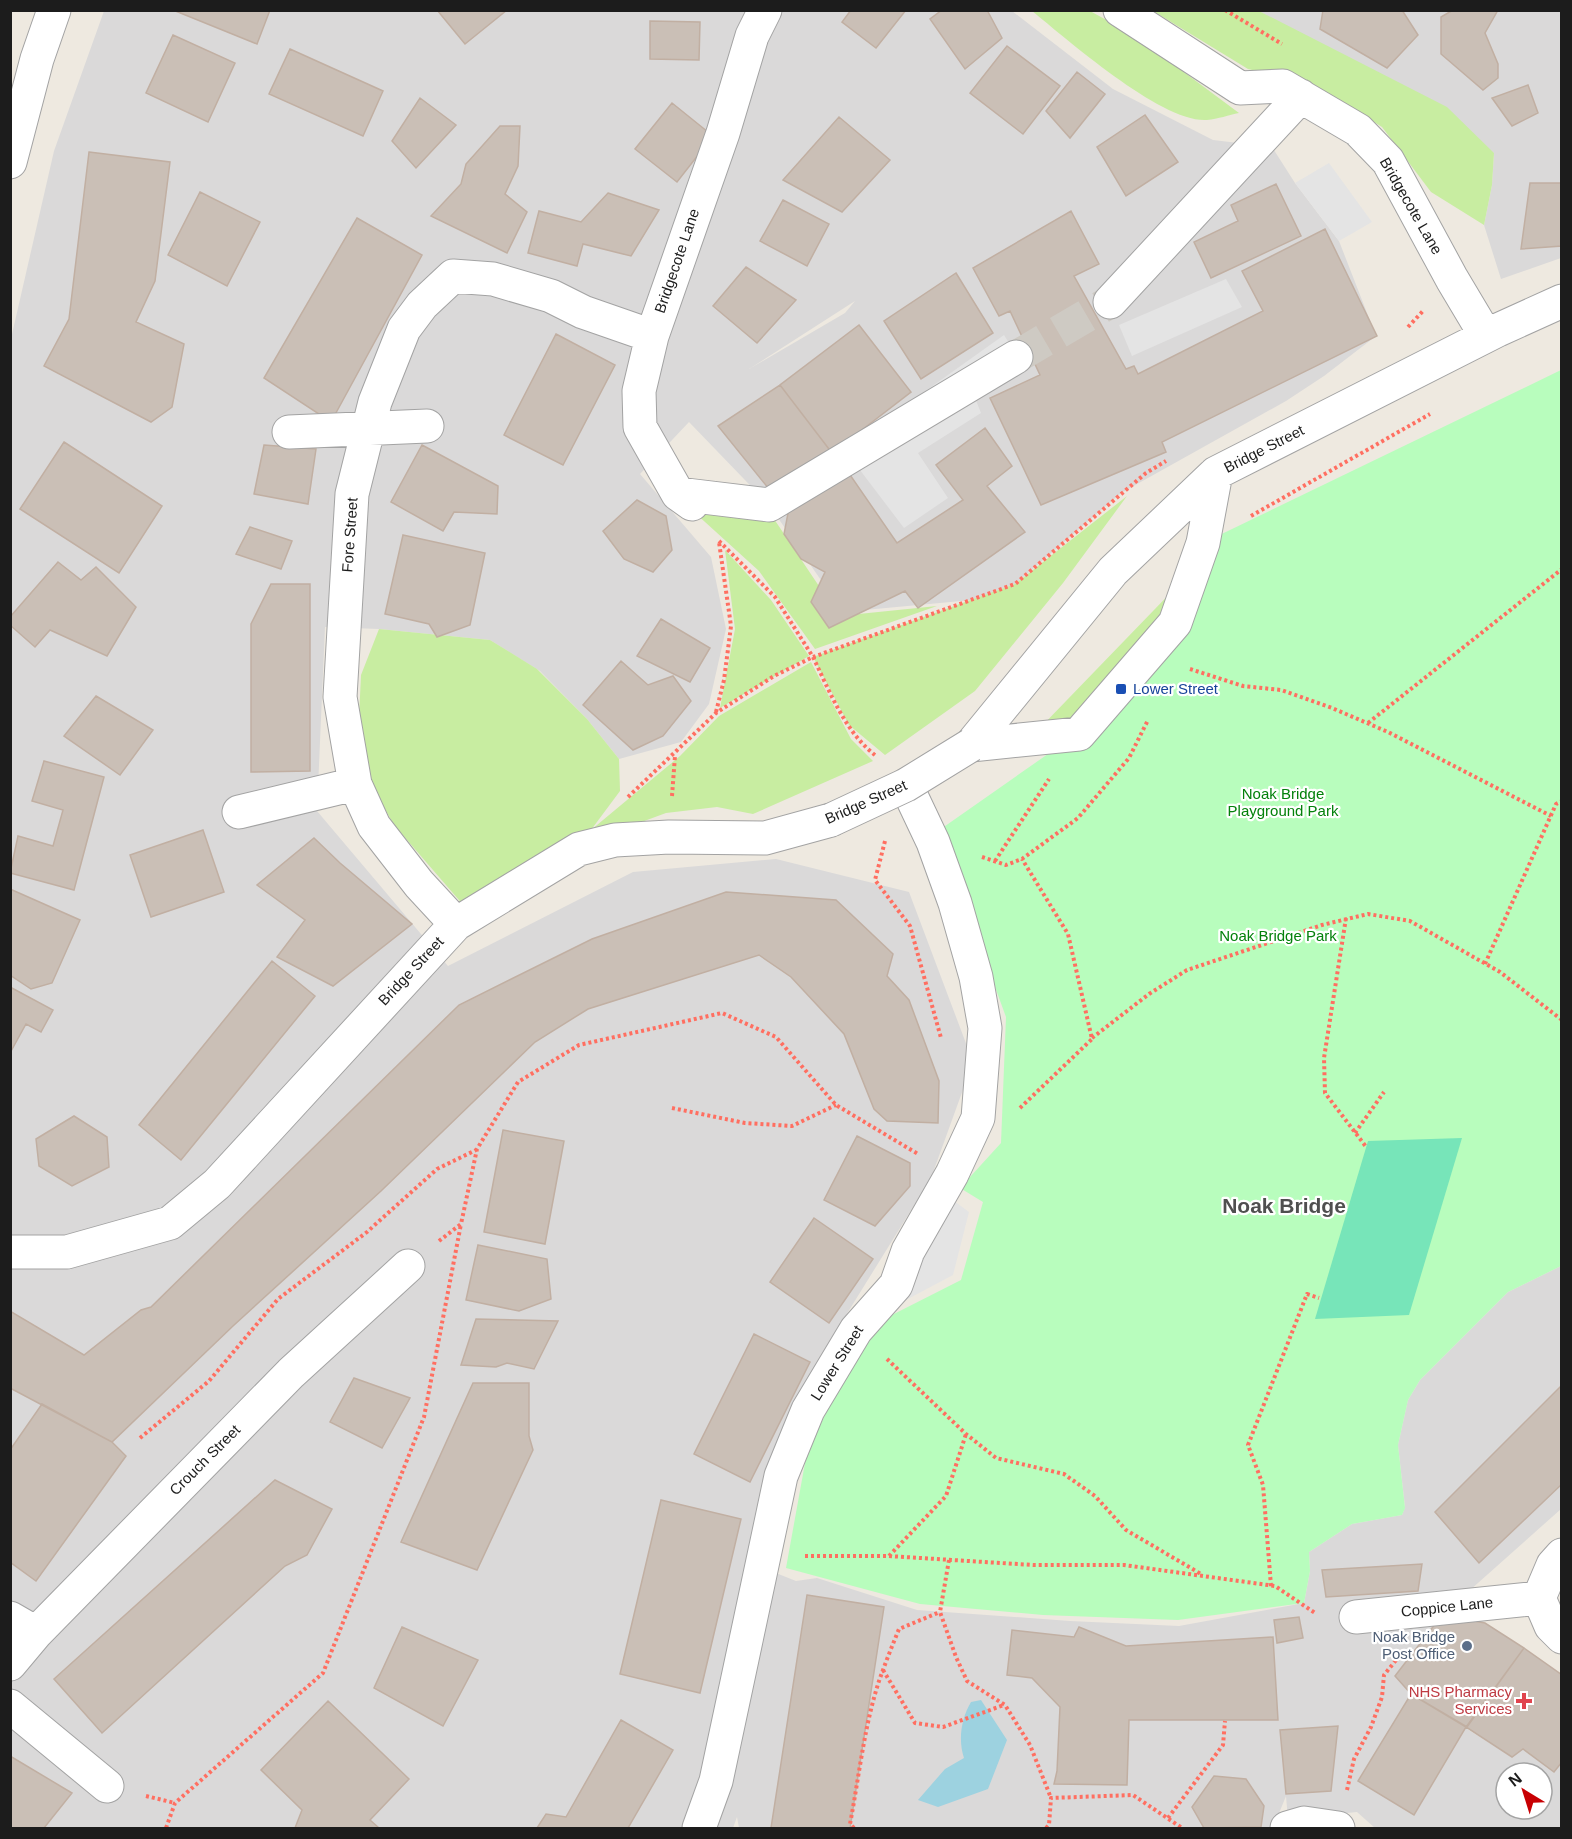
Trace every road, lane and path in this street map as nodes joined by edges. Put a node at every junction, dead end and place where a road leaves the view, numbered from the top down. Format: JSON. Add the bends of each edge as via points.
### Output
{"nodes":[{"id":1,"x":54,"y":10,"type":"edge"},
{"id":2,"x":765,"y":10,"type":"edge"},
{"id":3,"x":1120,"y":10,"type":"edge"},
{"id":4,"x":1301,"y":96,"type":"junction"},
{"id":5,"x":10,"y":162,"type":"edge"},
{"id":6,"x":1452,"y":279,"type":"junction"},
{"id":7,"x":1562,"y":301,"type":"edge"},
{"id":8,"x":1110,"y":302,"type":"tunnel mouth"},
{"id":9,"x":1407,"y":328,"type":"dead end"},
{"id":10,"x":651,"y":336,"type":"junction"},
{"id":11,"x":1486,"y":336,"type":"junction"},
{"id":12,"x":1016,"y":357,"type":"tunnel mouth"},
{"id":13,"x":1431,"y":413,"type":"dead end"},
{"id":14,"x":427,"y":426,"type":"dead end"},
{"id":15,"x":370,"y":428,"type":"junction"},
{"id":16,"x":289,"y":432,"type":"dead end"},
{"id":17,"x":1175,"y":455,"type":"dead end"},
{"id":18,"x":1216,"y":473,"type":"junction"},
{"id":19,"x":685,"y":499,"type":"junction"},
{"id":20,"x":719,"y":541,"type":"junction"},
{"id":21,"x":1203,"y":543,"type":"junction"},
{"id":22,"x":1562,"y":569,"type":"edge"},
{"id":23,"x":813,"y":657,"type":"junction"},
{"id":24,"x":1188,"y":669,"type":"dead end"},
{"id":25,"x":716,"y":713,"type":"junction"},
{"id":26,"x":1368,"y":723,"type":"junction"},
{"id":27,"x":1079,"y":734,"type":"junction"},
{"id":28,"x":971,"y":745,"type":"junction"},
{"id":29,"x":864,"y":747,"type":"dead end"},
{"id":30,"x":355,"y":784,"type":"junction"},
{"id":31,"x":906,"y":785,"type":"junction"},
{"id":32,"x":625,"y":800,"type":"dead end"},
{"id":33,"x":1562,"y":801,"type":"edge"},
{"id":34,"x":239,"y":812,"type":"dead end"},
{"id":35,"x":1551,"y":816,"type":"junction"},
{"id":36,"x":1022,"y":859,"type":"dead end"},
{"id":37,"x":995,"y":861,"type":"dead end"},
{"id":38,"x":875,"y":880,"type":"dead end"},
{"id":39,"x":1346,"y":918,"type":"junction"},
{"id":40,"x":456,"y":924,"type":"junction"},
{"id":41,"x":1485,"y":964,"type":"junction"},
{"id":42,"x":1562,"y":1020,"type":"edge"},
{"id":43,"x":1092,"y":1039,"type":"junction"},
{"id":44,"x":944,"y":1049,"type":"dead end"},
{"id":45,"x":1384,"y":1092,"type":"dead end"},
{"id":46,"x":836,"y":1105,"type":"junction"},
{"id":47,"x":672,"y":1108,"type":"dead end"},
{"id":48,"x":1018,"y":1110,"type":"dead end"},
{"id":49,"x":1355,"y":1133,"type":"junction"},
{"id":50,"x":1367,"y":1148,"type":"dead end"},
{"id":51,"x":477,"y":1149,"type":"junction"},
{"id":52,"x":952,"y":1174,"type":"junction"},
{"id":53,"x":461,"y":1224,"type":"junction"},
{"id":54,"x":10,"y":1252,"type":"edge"},
{"id":55,"x":408,"y":1266,"type":"joint"},
{"id":56,"x":1319,"y":1298,"type":"dead end"},
{"id":57,"x":856,"y":1329,"type":"junction"},
{"id":58,"x":966,"y":1434,"type":"junction"},
{"id":59,"x":140,"y":1438,"type":"dead end"},
{"id":60,"x":1562,"y":1555,"type":"edge"},
{"id":61,"x":765,"y":1556,"type":"junction"},
{"id":62,"x":888,"y":1556,"type":"junction"},
{"id":63,"x":949,"y":1560,"type":"junction"},
{"id":64,"x":1204,"y":1576,"type":"junction"},
{"id":65,"x":1539,"y":1598,"type":"junction"},
{"id":66,"x":940,"y":1612,"type":"junction"},
{"id":67,"x":1356,"y":1617,"type":"dead end"},
{"id":68,"x":23,"y":1626,"type":"edge"},
{"id":69,"x":1562,"y":1637,"type":"edge"},
{"id":70,"x":10,"y":1664,"type":"edge"},
{"id":71,"x":883,"y":1670,"type":"junction"},
{"id":72,"x":1384,"y":1675,"type":"dead end"},
{"id":73,"x":1005,"y":1705,"type":"junction"},
{"id":74,"x":10,"y":1706,"type":"edge"},
{"id":75,"x":1225,"y":1721,"type":"dead end"},
{"id":76,"x":107,"y":1786,"type":"dead end"},
{"id":77,"x":1346,"y":1794,"type":"dead end"},
{"id":78,"x":1050,"y":1798,"type":"junction"},
{"id":79,"x":1168,"y":1818,"type":"junction"},
{"id":80,"x":166,"y":1828,"type":"edge"},
{"id":81,"x":699,"y":1828,"type":"edge"},
{"id":82,"x":854,"y":1828,"type":"edge"},
{"id":83,"x":1046,"y":1828,"type":"edge"},
{"id":84,"x":1182,"y":1828,"type":"edge"},
{"id":85,"x":1287,"y":1828,"type":"edge"},
{"id":86,"x":1338,"y":1828,"type":"edge"}],
"edges":[{"from":1,"to":5,"type":"street"},
{"from":2,"to":10,"type":"street","name":"Bridgecote Lane","via":[[752,36],[723,133]]},
{"from":3,"to":4,"type":"street","name":"Bridgecote Lane","via":[[1240,88],[1283,86]]},
{"from":4,"to":6,"type":"street","name":"Bridgecote Lane","via":[[1358,130],[1388,161]]},
{"from":4,"to":8,"type":"street"},
{"from":6,"to":9,"type":"path"},
{"from":6,"to":11,"type":"street","name":"Bridgecote Lane"},
{"from":7,"to":11,"type":"street","name":"Bridge Street"},
{"from":10,"to":15,"type":"street","name":"Fore Street","via":[[551,296],[493,279],[453,276],[404,329],[375,402]]},
{"from":10,"to":19,"type":"street","name":"Bridgecote Lane","via":[[639,391],[640,427]]},
{"from":11,"to":18,"type":"street","name":"Bridge Street"},
{"from":12,"to":19,"type":"street","via":[[769,505]]},
{"from":13,"to":21,"type":"path"},
{"from":14,"to":15,"type":"street"},
{"from":15,"to":16,"type":"street"},
{"from":15,"to":30,"type":"street","name":"Fore Street","via":[[352,494],[340,698]]},
{"from":17,"to":23,"type":"path","via":[[1146,472],[1015,584]]},
{"from":18,"to":21,"type":"street"},
{"from":18,"to":28,"type":"street","name":"Bridge Street","via":[[1113,571]]},
{"from":19,"to":20,"type":"path"},
{"from":20,"to":23,"type":"path","via":[[775,597]]},
{"from":20,"to":25,"type":"path","via":[[731,626]]},
{"from":21,"to":27,"type":"street","via":[[1175,624]]},
{"from":22,"to":26,"type":"path"},
{"from":23,"to":25,"type":"path","via":[[774,676]]},
{"from":23,"to":29,"type":"path","via":[[836,705]]},
{"from":24,"to":26,"type":"path","via":[[1243,686],[1281,690]]},
{"from":25,"to":32,"type":"path"},
{"from":26,"to":35,"type":"path"},
{"from":27,"to":28,"type":"street"},
{"from":27,"to":37,"type":"path"},
{"from":28,"to":31,"type":"street","name":"Bridge Street","bridge":true},
{"from":30,"to":34,"type":"street"},
{"from":30,"to":40,"type":"street","name":"Fore Street","via":[[374,826]]},
{"from":31,"to":40,"type":"street","name":"Bridge Street","bridge":true,"via":[[831,820],[765,838],[658,837],[615,840],[579,849]]},
{"from":31,"to":52,"type":"street","name":"Lower Street","via":[[933,842],[955,903],[976,977],[985,1028],[978,1118]]},
{"from":33,"to":35,"type":"path","via":[[1556,804]]},
{"from":35,"to":41,"type":"path"},
{"from":36,"to":43,"type":"path","via":[[1068,934]]},
{"from":38,"to":44,"type":"path","via":[[910,926]]},
{"from":39,"to":41,"type":"path","via":[[1368,914],[1410,921]]},
{"from":39,"to":43,"type":"path","via":[[1187,970]]},
{"from":39,"to":49,"type":"path","via":[[1324,1058],[1325,1093]]},
{"from":40,"to":54,"type":"street","name":"Bridge Street","via":[[217,1184],[170,1222],[67,1252]]},
{"from":41,"to":42,"type":"path"},
{"from":43,"to":48,"type":"path"},
{"from":45,"to":49,"type":"path"},
{"from":46,"to":47,"type":"path","via":[[792,1126],[745,1123]]},
{"from":46,"to":51,"type":"path","via":[[776,1037],[722,1013],[579,1045],[518,1082]]},
{"from":46,"to":52,"type":"path"},
{"from":49,"to":50,"type":"path"},
{"from":51,"to":53,"type":"path"},
{"from":51,"to":59,"type":"path","via":[[437,1169],[367,1232],[278,1299],[209,1381]]},
{"from":52,"to":57,"type":"street","name":"Lower Street","via":[[908,1251],[896,1285]]},
{"from":53,"to":55,"type":"path"},
{"from":53,"to":80,"type":"path","via":[[424,1417],[323,1673],[175,1803]]},
{"from":55,"to":68,"type":"street","name":"Crouch Street"},
{"from":56,"to":64,"type":"path","via":[[1307,1294],[1248,1445],[1263,1485],[1273,1586]]},
{"from":57,"to":58,"type":"path"},
{"from":57,"to":61,"type":"street","name":"Lower Street","via":[[807,1410],[781,1476]]},
{"from":58,"to":62,"type":"path","via":[[946,1496]]},
{"from":58,"to":64,"type":"path","via":[[996,1458],[1064,1474],[1095,1496],[1126,1530]]},
{"from":60,"to":65,"type":"street","via":[[1553,1565]]},
{"from":61,"to":62,"type":"path"},
{"from":61,"to":81,"type":"street","name":"Lower Street","via":[[716,1781]]},
{"from":62,"to":63,"type":"path"},
{"from":63,"to":64,"type":"path","via":[[1124,1565]]},
{"from":63,"to":66,"type":"path"},
{"from":65,"to":67,"type":"street","name":"Coppice Lane"},
{"from":65,"to":69,"type":"street","via":[[1551,1626]]},
{"from":66,"to":71,"type":"path","via":[[899,1629]]},
{"from":66,"to":73,"type":"path","via":[[967,1681]]},
{"from":68,"to":70,"type":"street","name":"Crouch Street"},
{"from":71,"to":73,"type":"path","via":[[915,1723],[943,1727]]},
{"from":71,"to":82,"type":"path","via":[[850,1824]]},
{"from":72,"to":77,"type":"path","via":[[1382,1696],[1353,1759]]},
{"from":73,"to":78,"type":"path","via":[[1030,1745]]},
{"from":74,"to":76,"type":"street"},
{"from":75,"to":79,"type":"path","via":[[1223,1745]]},
{"from":78,"to":79,"type":"path","via":[[1133,1795]]},
{"from":78,"to":83,"type":"path"},
{"from":79,"to":84,"type":"path"},
{"from":85,"to":86,"type":"street","via":[[1304,1823]]}]}
